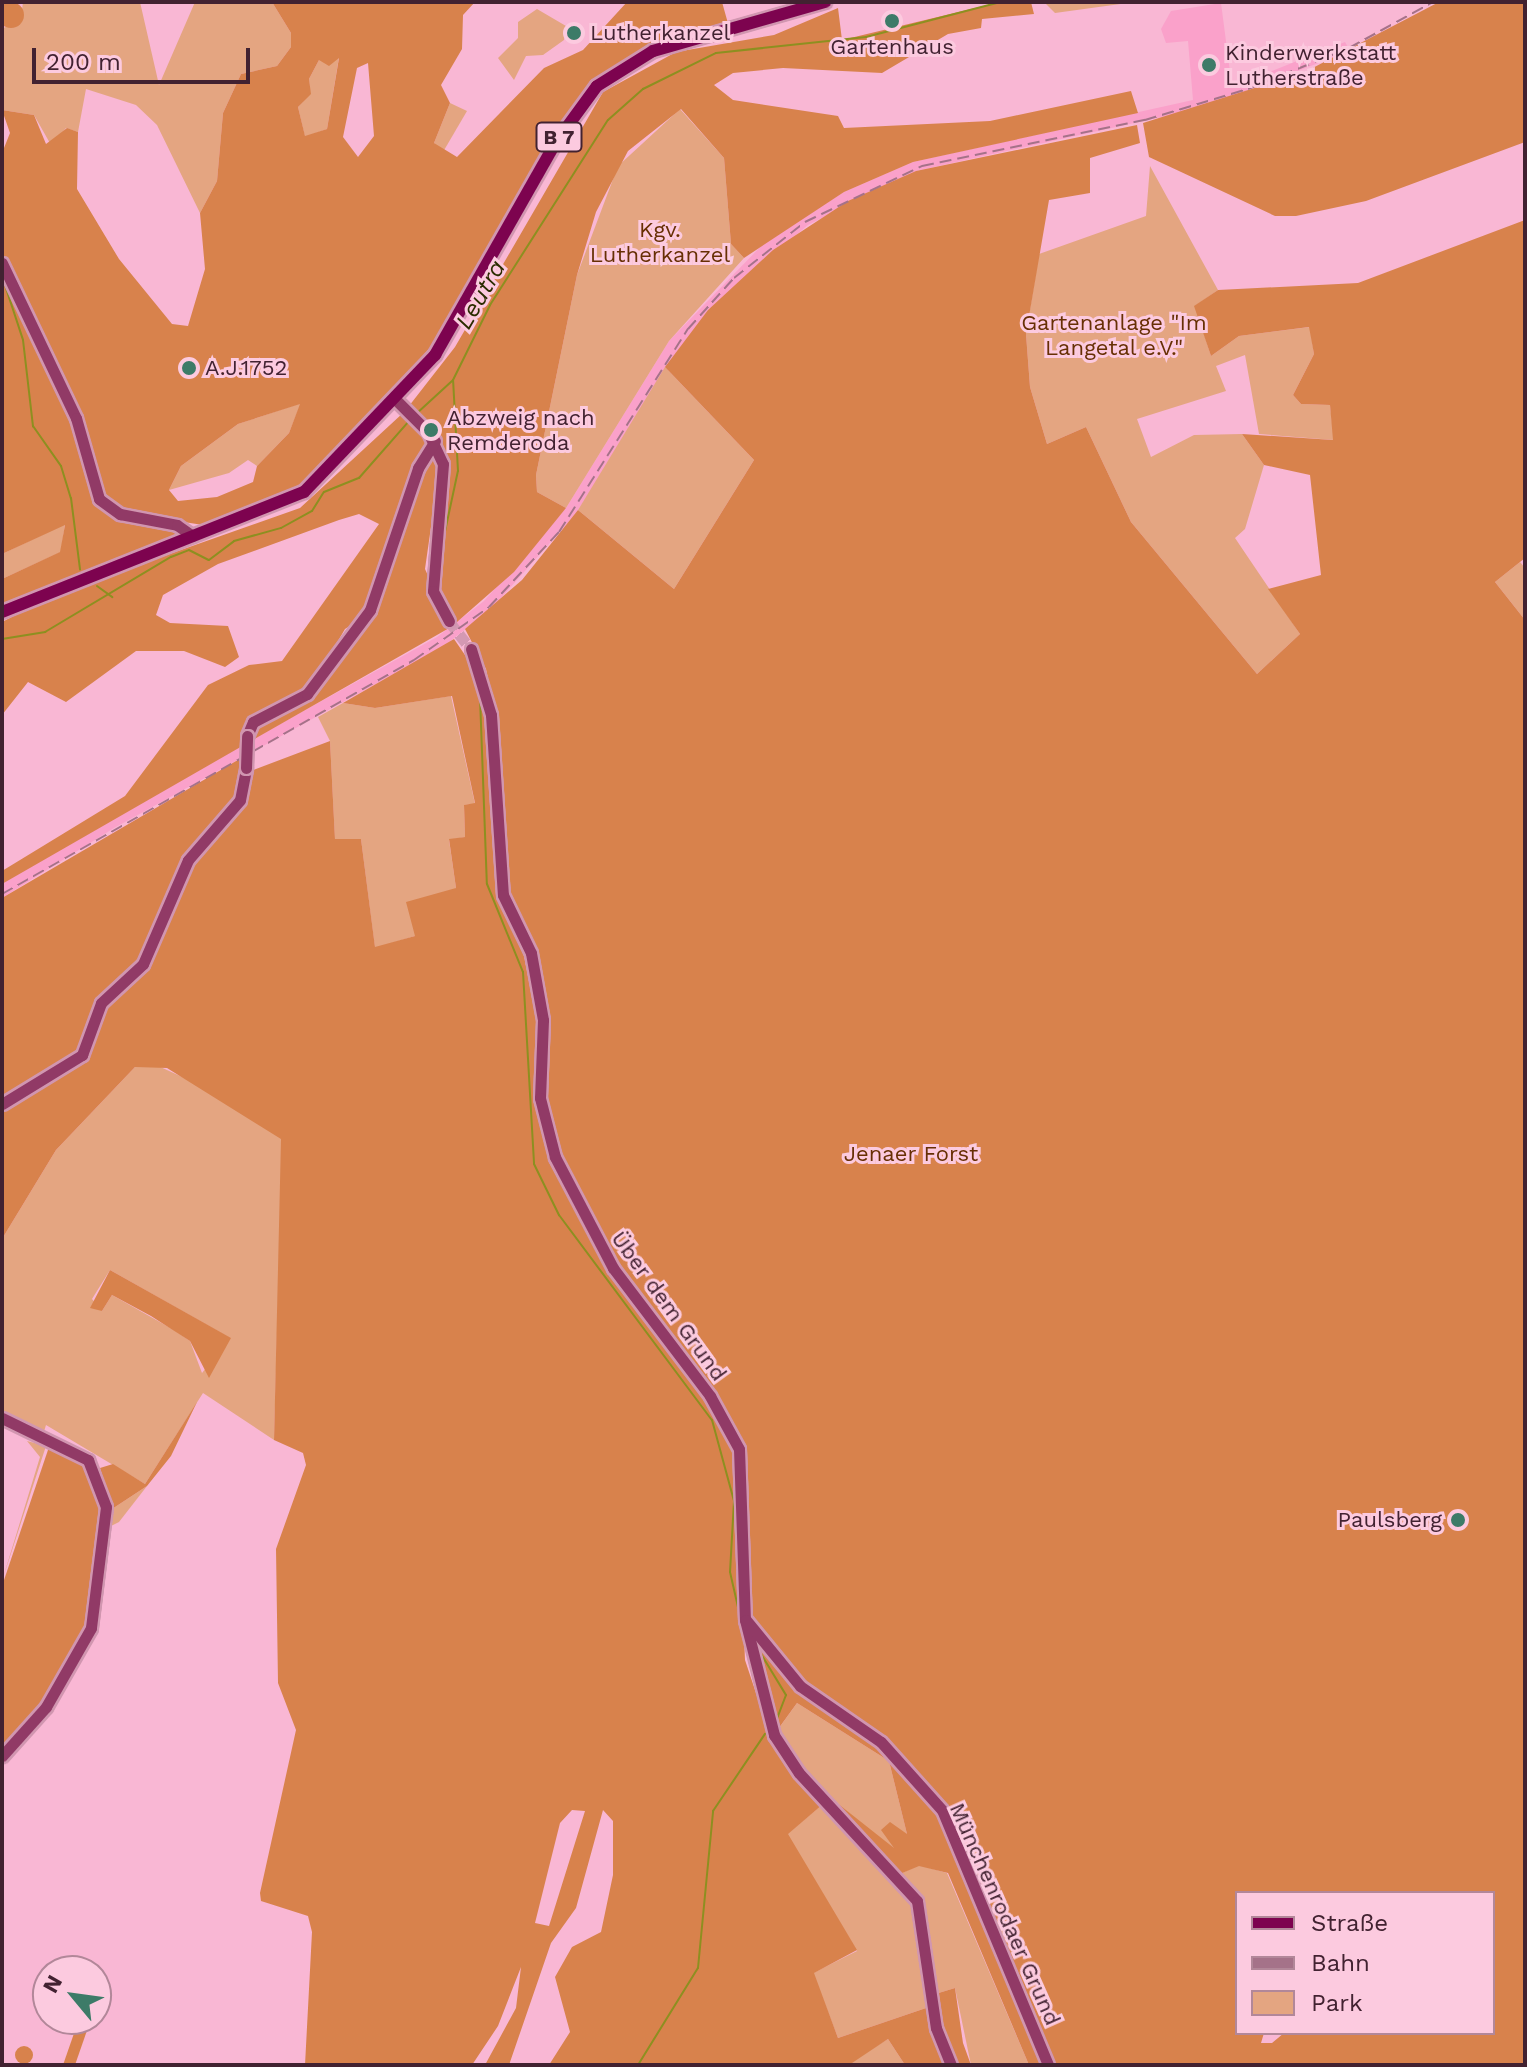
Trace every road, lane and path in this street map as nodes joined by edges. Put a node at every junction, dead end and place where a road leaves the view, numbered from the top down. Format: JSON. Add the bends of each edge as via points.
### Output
{"nodes":[{"id":1,"x":825,"y":2,"type":"edge"},
{"id":2,"x":2,"y":263,"type":"edge"},
{"id":3,"x":397,"y":401,"type":"junction"},
{"id":4,"x":435,"y":441,"type":"junction"},
{"id":5,"x":193,"y":536,"type":"junction"},
{"id":6,"x":2,"y":612,"type":"edge"},
{"id":7,"x":449,"y":621,"type":"tunnel mouth"},
{"id":8,"x":471,"y":649,"type":"tunnel mouth"},
{"id":9,"x":2,"y":1104,"type":"edge"},
{"id":10,"x":2,"y":1418,"type":"edge"},
{"id":11,"x":745,"y":1620,"type":"junction"},
{"id":12,"x":2,"y":1756,"type":"edge"},
{"id":13,"x":951,"y":2065,"type":"edge"},
{"id":14,"x":1048,"y":2065,"type":"edge"}],
"edges":[{"from":1,"to":3,"type":"main road","number":"B 7","via":[[631,61],[584,100],[447,338]]},
{"from":2,"to":5,"type":"street","via":[[76,418],[99,499],[120,514],[177,525]]},
{"from":3,"to":4,"type":"street"},
{"from":3,"to":5,"type":"main road","number":"B 7","via":[[304,492]]},
{"from":4,"to":7,"type":"street","via":[[444,476],[433,591]]},
{"from":4,"to":9,"type":"street","bridge":true,"via":[[418,468],[370,610],[307,694],[253,722],[240,800],[193,853],[143,964],[101,1003],[82,1055]]},
{"from":5,"to":6,"type":"main road","number":"B 7"},
{"from":8,"to":11,"type":"street","name":"Über dem Grund","via":[[491,715],[503,895],[531,953],[543,1020],[540,1098],[555,1157],[613,1268],[710,1396],[739,1449]]},
{"from":10,"to":12,"type":"street","via":[[88,1460],[106,1507],[91,1628],[46,1707]]},
{"from":11,"to":13,"type":"street","name":"Über dem Grund","via":[[781,1749],[917,1901],[936,2028]]},
{"from":11,"to":14,"type":"street","name":"Münchenrodaer Grund","via":[[800,1686],[881,1742],[942,1810]]}]}
